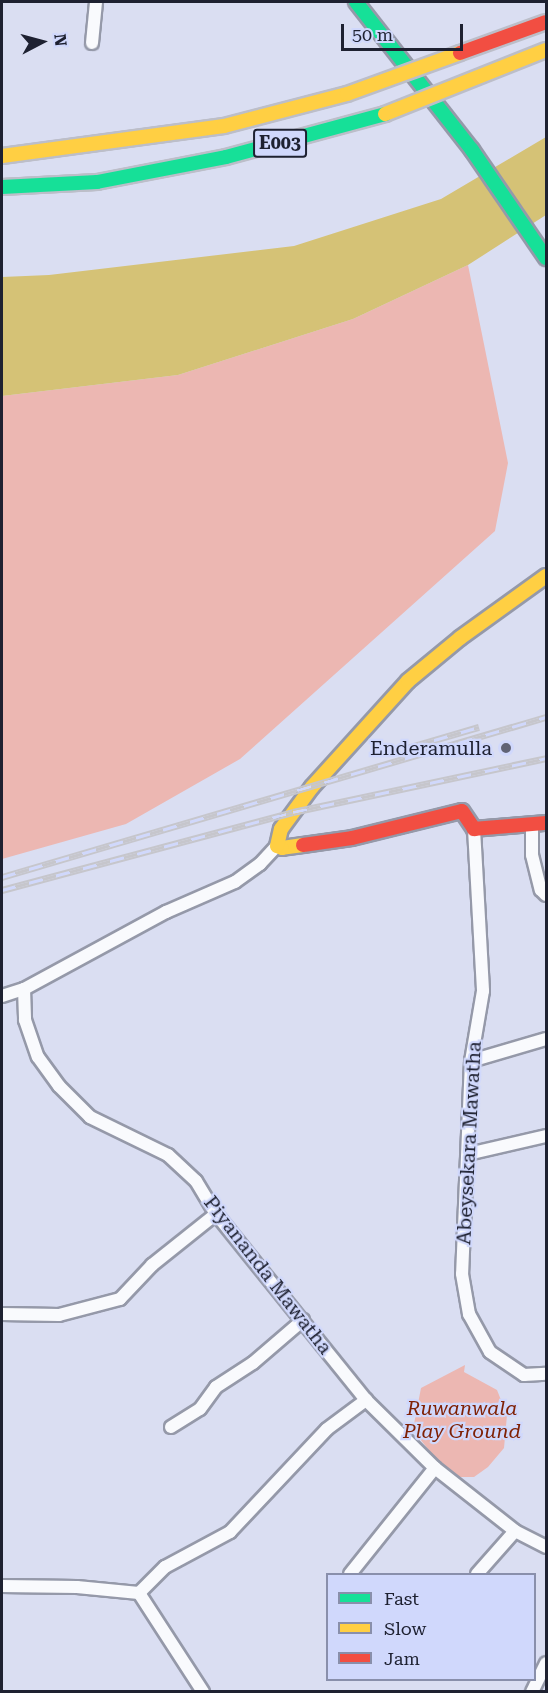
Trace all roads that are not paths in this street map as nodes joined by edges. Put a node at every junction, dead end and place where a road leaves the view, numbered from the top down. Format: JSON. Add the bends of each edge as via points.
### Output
{"nodes":[{"id":1,"x":96,"y":2,"type":"edge"},
{"id":2,"x":356,"y":2,"type":"edge"},
{"id":3,"x":546,"y":22,"type":"edge"},
{"id":4,"x":92,"y":43,"type":"dead end"},
{"id":5,"x":546,"y":50,"type":"edge"},
{"id":6,"x":2,"y":156,"type":"edge"},
{"id":7,"x":2,"y":187,"type":"edge"},
{"id":8,"x":546,"y":258,"type":"edge"},
{"id":9,"x":546,"y":576,"type":"edge"},
{"id":10,"x":546,"y":823,"type":"edge"},
{"id":11,"x":532,"y":825,"type":"junction"},
{"id":12,"x":474,"y":829,"type":"junction"},
{"id":13,"x":277,"y":846,"type":"junction"},
{"id":14,"x":546,"y":895,"type":"edge"},
{"id":15,"x":24,"y":989,"type":"junction"},
{"id":16,"x":2,"y":996,"type":"edge"},
{"id":17,"x":546,"y":1039,"type":"edge"},
{"id":18,"x":471,"y":1061,"type":"junction"},
{"id":19,"x":546,"y":1137,"type":"edge"},
{"id":20,"x":468,"y":1154,"type":"junction"},
{"id":21,"x":216,"y":1214,"type":"junction"},
{"id":22,"x":2,"y":1314,"type":"edge"},
{"id":23,"x":303,"y":1320,"type":"junction"},
{"id":24,"x":546,"y":1374,"type":"edge"},
{"id":25,"x":366,"y":1400,"type":"junction"},
{"id":26,"x":171,"y":1427,"type":"dead end"},
{"id":27,"x":435,"y":1468,"type":"junction"},
{"id":28,"x":515,"y":1531,"type":"junction"},
{"id":29,"x":546,"y":1547,"type":"edge"},
{"id":30,"x":352,"y":1573,"type":"edge"},
{"id":31,"x":479,"y":1573,"type":"edge"},
{"id":32,"x":2,"y":1586,"type":"edge"},
{"id":33,"x":140,"y":1593,"type":"junction"},
{"id":34,"x":546,"y":1664,"type":"edge"},
{"id":35,"x":202,"y":1692,"type":"edge"},
{"id":36,"x":532,"y":1692,"type":"edge"}],
"edges":[{"from":1,"to":4,"type":"street"},
{"from":2,"to":8,"type":"main road","via":[[472,150]]},
{"from":3,"to":6,"type":"main road","number":"E003","bridge":true,"via":[[347,94],[224,126]]},
{"from":5,"to":7,"type":"main road","number":"E003","bridge":true,"via":[[372,119],[226,157],[97,182]]},
{"from":9,"to":13,"type":"main road","via":[[408,681],[305,795],[281,829]]},
{"from":10,"to":11,"type":"main road"},
{"from":11,"to":12,"type":"main road"},
{"from":11,"to":14,"type":"street","via":[[532,855],[541,890]]},
{"from":12,"to":13,"type":"main road","via":[[462,811],[352,838]]},
{"from":12,"to":18,"type":"street","name":"Abeysekara Mawatha","via":[[483,991]]},
{"from":13,"to":15,"type":"street","via":[[235,882],[166,912]]},
{"from":15,"to":16,"type":"street"},
{"from":15,"to":21,"type":"street","name":"Piyananda Mawatha","via":[[25,1020],[38,1057],[59,1086],[90,1117],[168,1155],[196,1181]]},
{"from":17,"to":18,"type":"street"},
{"from":18,"to":20,"type":"street","name":"Abeysekara Mawatha"},
{"from":19,"to":20,"type":"street"},
{"from":20,"to":24,"type":"street","name":"Abeysekara Mawatha","via":[[462,1274],[469,1314],[490,1352],[524,1375]]},
{"from":21,"to":22,"type":"street","via":[[152,1265],[120,1299],[59,1315]]},
{"from":21,"to":23,"type":"street","name":"Piyananda Mawatha"},
{"from":23,"to":25,"type":"street","name":"Piyananda Mawatha"},
{"from":23,"to":26,"type":"street","via":[[253,1363],[216,1387],[200,1409]]},
{"from":25,"to":27,"type":"street","name":"Piyananda Mawatha"},
{"from":25,"to":33,"type":"street","via":[[327,1429],[230,1532],[165,1567]]},
{"from":27,"to":28,"type":"street","name":"Piyananda Mawatha"},
{"from":27,"to":30,"type":"street"},
{"from":28,"to":29,"type":"street","name":"Piyananda Mawatha"},
{"from":28,"to":31,"type":"street"},
{"from":32,"to":33,"type":"street","via":[[87,1587]]},
{"from":33,"to":35,"type":"street"},
{"from":34,"to":36,"type":"street"}]}
